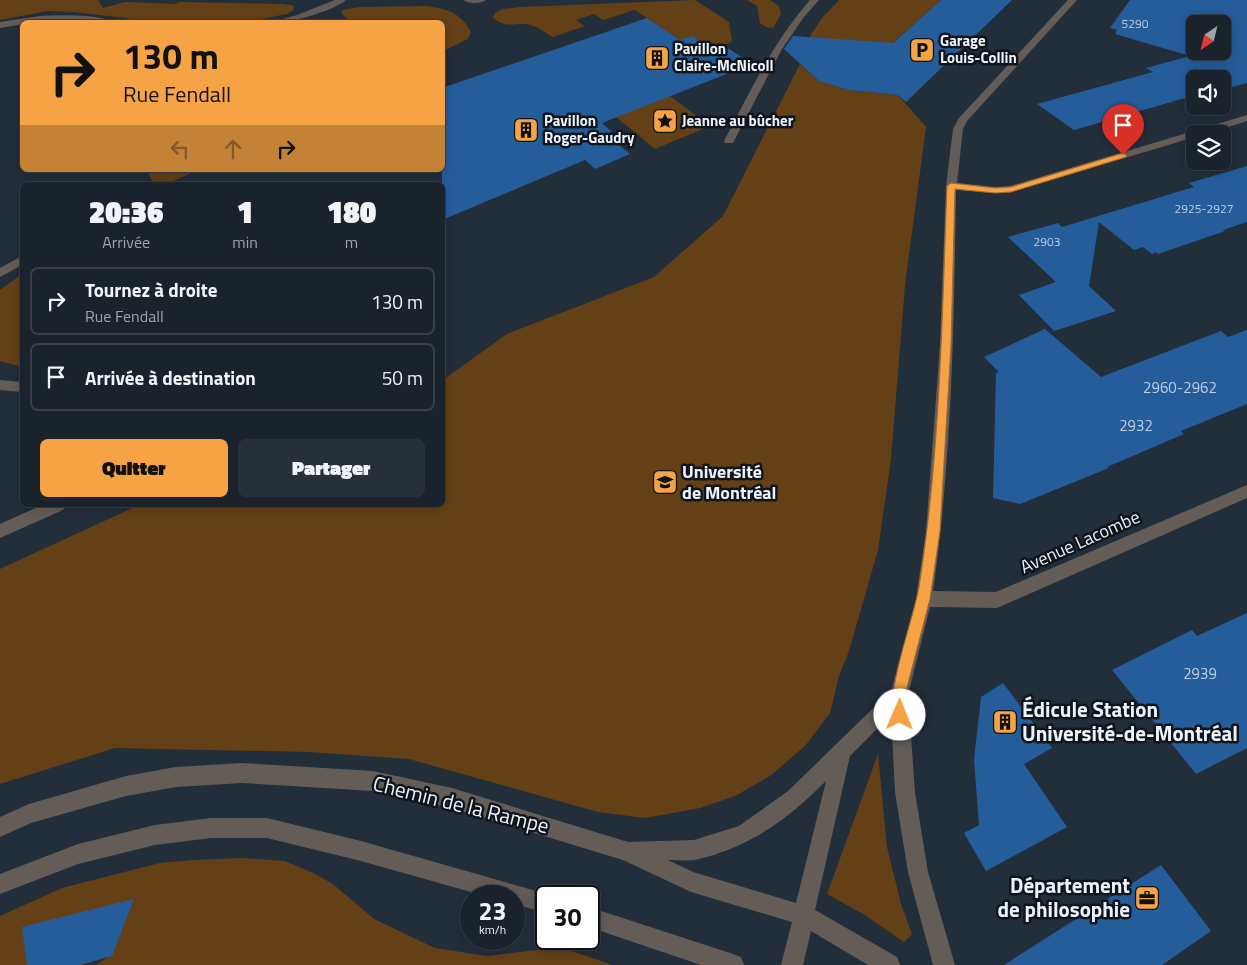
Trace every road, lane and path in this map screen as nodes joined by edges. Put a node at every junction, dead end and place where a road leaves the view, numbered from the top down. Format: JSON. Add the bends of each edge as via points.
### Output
{"nodes":[{"id":1,"x":342,"y":0,"type":"edge"},
{"id":2,"x":467,"y":0,"type":"edge"},
{"id":3,"x":482,"y":0,"type":"edge"},
{"id":4,"x":815,"y":0,"type":"edge"},
{"id":5,"x":1073,"y":0,"type":"edge"},
{"id":6,"x":92,"y":20,"type":"edge"},
{"id":7,"x":284,"y":20,"type":"edge"},
{"id":8,"x":0,"y":24,"type":"edge"},
{"id":9,"x":1247,"y":118,"type":"edge"},
{"id":10,"x":1224,"y":125,"type":"edge"},
{"id":11,"x":1186,"y":137,"type":"edge"},
{"id":12,"x":729,"y":141,"type":"dead end"},
{"id":13,"x":951,"y":186,"type":"junction"},
{"id":14,"x":20,"y":261,"type":"edge"},
{"id":15,"x":0,"y":273,"type":"edge"},
{"id":16,"x":0,"y":384,"type":"edge"},
{"id":17,"x":20,"y":386,"type":"edge"},
{"id":18,"x":1247,"y":491,"type":"edge"},
{"id":19,"x":54,"y":507,"type":"edge"},
{"id":20,"x":0,"y":531,"type":"edge"},
{"id":21,"x":924,"y":599,"type":"junction"},
{"id":22,"x":899,"y":695,"type":"junction"},
{"id":23,"x":842,"y":750,"type":"junction"},
{"id":24,"x":0,"y":827,"type":"edge"},
{"id":25,"x":626,"y":851,"type":"junction"},
{"id":26,"x":0,"y":884,"type":"edge"},
{"id":27,"x":535,"y":900,"type":"edge"},
{"id":28,"x":803,"y":915,"type":"junction"},
{"id":29,"x":600,"y":921,"type":"edge"},
{"id":30,"x":733,"y":965,"type":"edge"},
{"id":31,"x":792,"y":965,"type":"edge"},
{"id":32,"x":889,"y":965,"type":"edge"},
{"id":33,"x":944,"y":965,"type":"edge"}],
"edges":[{"from":1,"to":7,"type":"street"},
{"from":2,"to":3,"type":"street"},
{"from":4,"to":12,"type":"street","via":[[782,43]]},
{"from":5,"to":13,"type":"street","via":[[963,120],[958,129]]},
{"from":6,"to":8,"type":"street","via":[[46,17]]},
{"from":9,"to":10,"type":"street"},
{"from":11,"to":13,"type":"street","via":[[1011,189]]},
{"from":13,"to":21,"type":"street","via":[[946,355],[934,531]]},
{"from":14,"to":15,"type":"street"},
{"from":16,"to":17,"type":"street"},
{"from":18,"to":21,"type":"street","name":"Avenue Lacombe","via":[[997,600]]},
{"from":19,"to":20,"type":"street"},
{"from":21,"to":22,"type":"street"},
{"from":22,"to":23,"type":"street","name":"Chemin de la Rampe"},
{"from":22,"to":33,"type":"street","via":[[905,792],[918,872]]},
{"from":23,"to":25,"type":"street","name":"Chemin de la Rampe","via":[[795,798],[744,834],[694,850]]},
{"from":23,"to":28,"type":"street"},
{"from":24,"to":25,"type":"street","name":"Chemin de la Rampe","via":[[29,814],[126,786],[176,777],[242,773],[373,781],[452,798]]},
{"from":25,"to":28,"type":"street","name":"Chemin de la Rampe","via":[[691,882]]},
{"from":26,"to":27,"type":"street","via":[[78,854],[155,835],[211,828],[267,828]]},
{"from":28,"to":31,"type":"street"},
{"from":28,"to":32,"type":"street","name":"Chemin de la Rampe"},
{"from":29,"to":30,"type":"street"}]}
